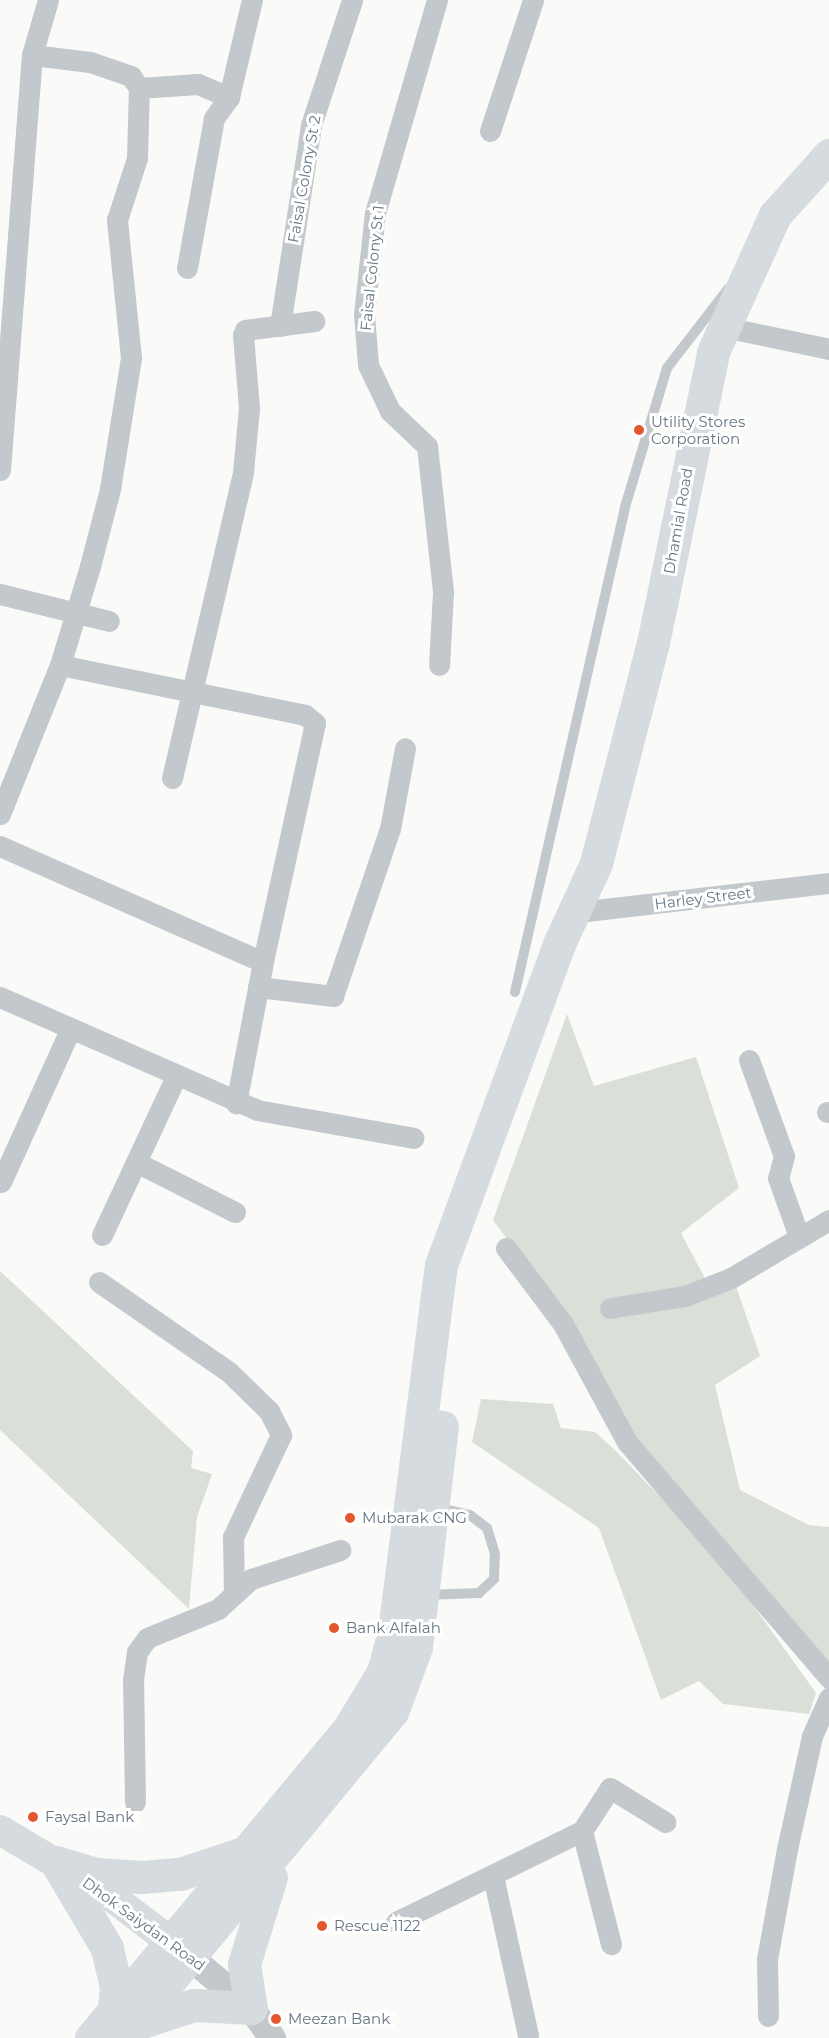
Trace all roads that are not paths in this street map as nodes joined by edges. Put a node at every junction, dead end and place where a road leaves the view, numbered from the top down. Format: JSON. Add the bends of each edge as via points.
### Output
{"nodes":[{"id":1,"x":48,"y":0,"type":"edge"},
{"id":2,"x":252,"y":0,"type":"edge"},
{"id":3,"x":352,"y":0,"type":"edge"},
{"id":4,"x":437,"y":0,"type":"edge"},
{"id":5,"x":533,"y":0,"type":"edge"},
{"id":6,"x":32,"y":55,"type":"junction"},
{"id":7,"x":138,"y":88,"type":"junction"},
{"id":8,"x":229,"y":97,"type":"junction"},
{"id":9,"x":490,"y":131,"type":"dead end"},
{"id":10,"x":829,"y":155,"type":"edge"},
{"id":11,"x":187,"y":268,"type":"dead end"},
{"id":12,"x":746,"y":269,"type":"junction"},
{"id":13,"x":314,"y":321,"type":"dead end"},
{"id":14,"x":280,"y":326,"type":"junction"},
{"id":15,"x":724,"y":327,"type":"junction"},
{"id":16,"x":829,"y":349,"type":"edge"},
{"id":17,"x":0,"y":470,"type":"edge"},
{"id":18,"x":0,"y":594,"type":"edge"},
{"id":19,"x":76,"y":612,"type":"junction"},
{"id":20,"x":109,"y":621,"type":"dead end"},
{"id":21,"x":60,"y":664,"type":"junction"},
{"id":22,"x":439,"y":665,"type":"dead end"},
{"id":23,"x":191,"y":691,"type":"junction"},
{"id":24,"x":405,"y":748,"type":"dead end"},
{"id":25,"x":172,"y":778,"type":"dead end"},
{"id":26,"x":0,"y":814,"type":"edge"},
{"id":27,"x":0,"y":846,"type":"edge"},
{"id":28,"x":829,"y":884,"type":"edge"},
{"id":29,"x":578,"y":912,"type":"junction"},
{"id":30,"x":263,"y":962,"type":"junction"},
{"id":31,"x":258,"y":987,"type":"junction"},
{"id":32,"x":516,"y":992,"type":"dead end"},
{"id":33,"x":0,"y":998,"type":"edge"},
{"id":34,"x":70,"y":1028,"type":"junction"},
{"id":35,"x":749,"y":1060,"type":"dead end"},
{"id":36,"x":176,"y":1076,"type":"junction"},
{"id":37,"x":236,"y":1102,"type":"junction"},
{"id":38,"x":414,"y":1138,"type":"dead end"},
{"id":39,"x":136,"y":1162,"type":"junction"},
{"id":40,"x":1,"y":1182,"type":"edge"},
{"id":41,"x":235,"y":1212,"type":"dead end"},
{"id":42,"x":829,"y":1220,"type":"edge"},
{"id":43,"x":798,"y":1234,"type":"junction"},
{"id":44,"x":102,"y":1235,"type":"dead end"},
{"id":45,"x":506,"y":1248,"type":"dead end"},
{"id":46,"x":99,"y":1282,"type":"dead end"},
{"id":47,"x":610,"y":1308,"type":"dead end"},
{"id":48,"x":423,"y":1520,"type":"junction"},
{"id":49,"x":340,"y":1550,"type":"dead end"},
{"id":50,"x":234,"y":1594,"type":"junction"},
{"id":51,"x":422,"y":1595,"type":"junction"},
{"id":52,"x":829,"y":1678,"type":"edge"},
{"id":53,"x":829,"y":1698,"type":"edge"},
{"id":54,"x":135,"y":1802,"type":"dead end"},
{"id":55,"x":666,"y":1822,"type":"dead end"},
{"id":56,"x":0,"y":1830,"type":"edge"},
{"id":57,"x":582,"y":1831,"type":"junction"},
{"id":58,"x":246,"y":1852,"type":"junction"},
{"id":59,"x":280,"y":1853,"type":"junction"},
{"id":60,"x":56,"y":1862,"type":"junction"},
{"id":61,"x":493,"y":1876,"type":"junction"},
{"id":62,"x":396,"y":1922,"type":"dead end"},
{"id":63,"x":611,"y":1944,"type":"dead end"},
{"id":64,"x":181,"y":1950,"type":"junction"},
{"id":65,"x":251,"y":2008,"type":"junction"},
{"id":66,"x":768,"y":2016,"type":"dead end"},
{"id":67,"x":122,"y":2025,"type":"edge"},
{"id":68,"x":528,"y":2035,"type":"dead end"},
{"id":69,"x":91,"y":2038,"type":"edge"},
{"id":70,"x":273,"y":2038,"type":"edge"}],
"edges":[{"from":1,"to":6,"type":"street"},
{"from":2,"to":8,"type":"street"},
{"from":3,"to":14,"type":"street","name":"Faisal Colony St 2","via":[[311,125]]},
{"from":4,"to":22,"type":"street","name":"Faisal Colony St 1","via":[[375,213],[364,314],[368,365],[390,411],[427,446],[443,592]]},
{"from":5,"to":9,"type":"street"},
{"from":6,"to":7,"type":"street","via":[[90,62],[131,76]]},
{"from":6,"to":17,"type":"street"},
{"from":7,"to":8,"type":"street","via":[[198,84]]},
{"from":7,"to":19,"type":"street","via":[[137,158],[117,220],[132,357],[110,489]]},
{"from":8,"to":11,"type":"street","via":[[214,118]]},
{"from":10,"to":12,"type":"main road","name":"Dhamial Road","via":[[775,215]]},
{"from":12,"to":15,"type":"main road","name":"Dhamial Road"},
{"from":12,"to":32,"type":"lane","via":[[668,368],[625,507]]},
{"from":13,"to":14,"type":"street"},
{"from":14,"to":23,"type":"street","via":[[245,330],[243,335],[249,408],[243,472]]},
{"from":15,"to":16,"type":"street"},
{"from":15,"to":29,"type":"main road","name":"Dhamial Road","via":[[692,436],[653,644]]},
{"from":18,"to":19,"type":"street"},
{"from":19,"to":20,"type":"street"},
{"from":19,"to":21,"type":"street"},
{"from":21,"to":23,"type":"street"},
{"from":21,"to":26,"type":"street"},
{"from":23,"to":25,"type":"street"},
{"from":23,"to":30,"type":"street","via":[[305,715],[315,723]]},
{"from":24,"to":31,"type":"street","via":[[390,829],[333,996]]},
{"from":27,"to":30,"type":"street"},
{"from":28,"to":29,"type":"street","name":"Harley Street"},
{"from":29,"to":48,"type":"main road","name":"Dhamial Road","via":[[559,944],[441,1265]]},
{"from":30,"to":31,"type":"street"},
{"from":31,"to":37,"type":"street"},
{"from":33,"to":34,"type":"street"},
{"from":34,"to":36,"type":"street"},
{"from":34,"to":40,"type":"street"},
{"from":35,"to":43,"type":"street","via":[[784,1156],[778,1178]]},
{"from":36,"to":37,"type":"street"},
{"from":36,"to":39,"type":"street"},
{"from":37,"to":38,"type":"street"},
{"from":39,"to":41,"type":"street"},
{"from":39,"to":44,"type":"street"},
{"from":42,"to":43,"type":"street"},
{"from":43,"to":47,"type":"street","via":[[731,1278],[685,1296]]},
{"from":45,"to":52,"type":"street","via":[[563,1324],[627,1442]]},
{"from":46,"to":50,"type":"street","via":[[229,1372],[269,1411],[282,1435],[233,1538]]},
{"from":48,"to":51,"type":"main road"},
{"from":48,"to":51,"type":"lane","via":[[470,1515],[487,1528],[495,1554],[494,1579],[479,1593]]},
{"from":48,"to":58,"type":"main road","via":[[383,1672],[349,1728]]},
{"from":49,"to":50,"type":"street","via":[[251,1579]]},
{"from":50,"to":54,"type":"street","via":[[218,1609],[147,1638],[137,1652]]},
{"from":51,"to":59,"type":"main road","via":[[413,1660],[392,1712]]},
{"from":53,"to":66,"type":"street","via":[[812,1736],[787,1848],[767,1959]]},
{"from":55,"to":57,"type":"street","via":[[610,1788]]},
{"from":56,"to":60,"type":"main road","name":"Dhok Saiydan Road"},
{"from":57,"to":61,"type":"street"},
{"from":57,"to":63,"type":"street"},
{"from":58,"to":60,"type":"main road","via":[[164,1876],[120,1877]]},
{"from":58,"to":64,"type":"main road"},
{"from":59,"to":64,"type":"main road"},
{"from":59,"to":65,"type":"main road","via":[[246,1947],[244,1976]]},
{"from":60,"to":64,"type":"main road","name":"Dhok Saiydan Road"},
{"from":60,"to":67,"type":"main road","via":[[107,1947]]},
{"from":61,"to":62,"type":"street"},
{"from":61,"to":68,"type":"street"},
{"from":64,"to":65,"type":"street","name":"Dhok Saiydan Road"},
{"from":64,"to":67,"type":"main road"},
{"from":65,"to":67,"type":"main road","via":[[180,2007]]},
{"from":65,"to":70,"type":"street","name":"Dhok Saiydan Road"},
{"from":67,"to":69,"type":"main road"}]}
